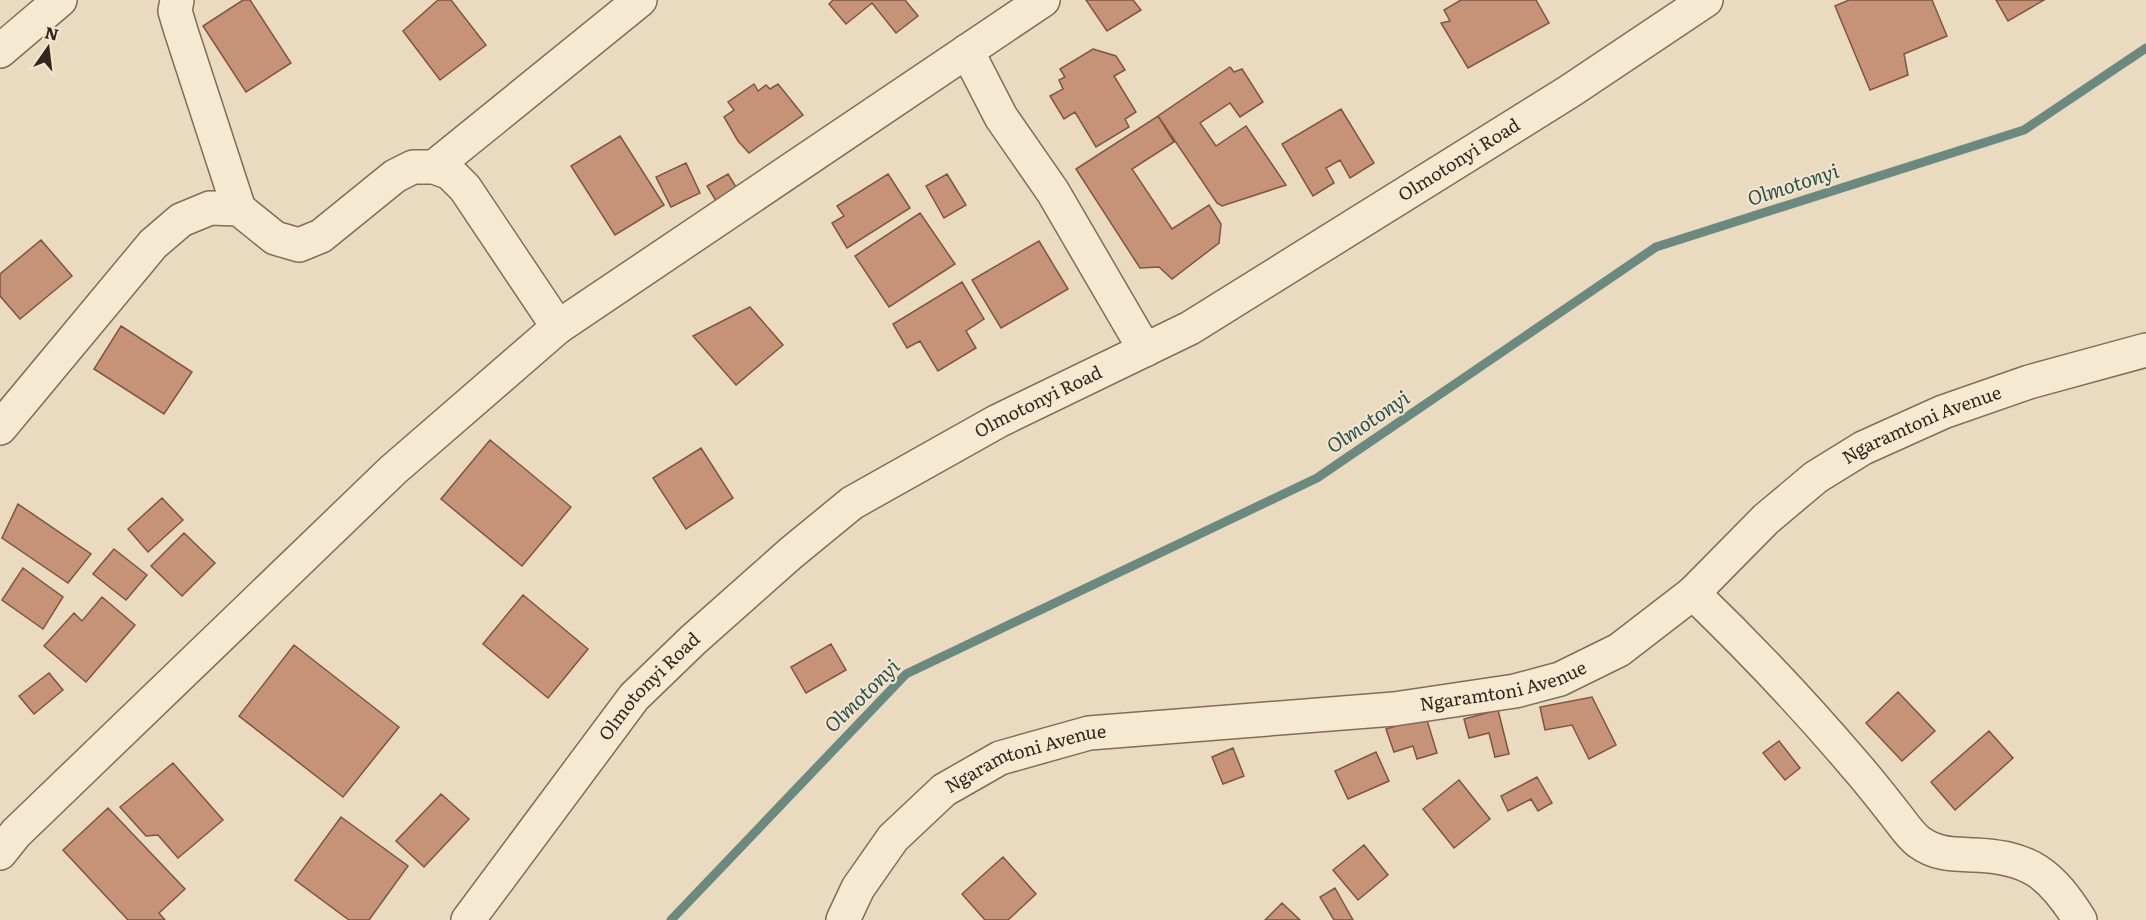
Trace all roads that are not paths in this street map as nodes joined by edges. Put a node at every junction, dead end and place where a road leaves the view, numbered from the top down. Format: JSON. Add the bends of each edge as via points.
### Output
{"nodes":[{"id":1,"x":60,"y":0,"type":"edge"},
{"id":2,"x":175,"y":0,"type":"edge"},
{"id":3,"x":640,"y":0,"type":"edge"},
{"id":4,"x":1042,"y":0,"type":"edge"},
{"id":5,"x":1706,"y":0,"type":"edge"},
{"id":6,"x":0,"y":51,"type":"edge"},
{"id":7,"x":967,"y":51,"type":"junction"},
{"id":8,"x":434,"y":167,"type":"junction"},
{"id":9,"x":239,"y":209,"type":"junction"},
{"id":10,"x":558,"y":327,"type":"junction"},
{"id":11,"x":1145,"y":350,"type":"junction"},
{"id":12,"x":2146,"y":350,"type":"edge"},
{"id":13,"x":0,"y":428,"type":"edge"},
{"id":14,"x":1693,"y":593,"type":"junction"},
{"id":15,"x":0,"y":853,"type":"edge"},
{"id":16,"x":468,"y":920,"type":"edge"},
{"id":17,"x":843,"y":920,"type":"edge"},
{"id":18,"x":2080,"y":920,"type":"edge"}],
"edges":[{"from":1,"to":6,"type":"street"},
{"from":2,"to":9,"type":"street","via":[[181,31]]},
{"from":3,"to":8,"type":"street"},
{"from":4,"to":7,"type":"street"},
{"from":5,"to":11,"type":"street","name":"Olmotonyi Road","via":[[1570,91],[1199,322]]},
{"from":7,"to":10,"type":"street"},
{"from":7,"to":11,"type":"street","via":[[1001,117],[1053,192]]},
{"from":8,"to":9,"type":"street","via":[[413,167],[395,176],[321,236],[299,245],[275,237]]},
{"from":8,"to":10,"type":"street","via":[[450,173],[465,188]]},
{"from":9,"to":13,"type":"street","via":[[210,208],[181,220],[153,244]]},
{"from":10,"to":15,"type":"street","via":[[393,470],[16,833]]},
{"from":11,"to":16,"type":"street","name":"Olmotonyi Road","via":[[998,422],[852,503],[791,553],[634,697]]},
{"from":12,"to":14,"type":"street","name":"Ngaramtoni Avenue","via":[[1964,404],[1863,448],[1816,477],[1774,512]]},
{"from":14,"to":17,"type":"street","name":"Ngaramtoni Avenue","via":[[1619,650],[1560,680],[1515,691],[1394,709],[1089,733],[1000,758],[944,790],[893,838],[858,888]]},
{"from":14,"to":18,"type":"street","via":[[1856,765],[1915,839],[1946,854],[2022,861],[2049,879]]}]}
